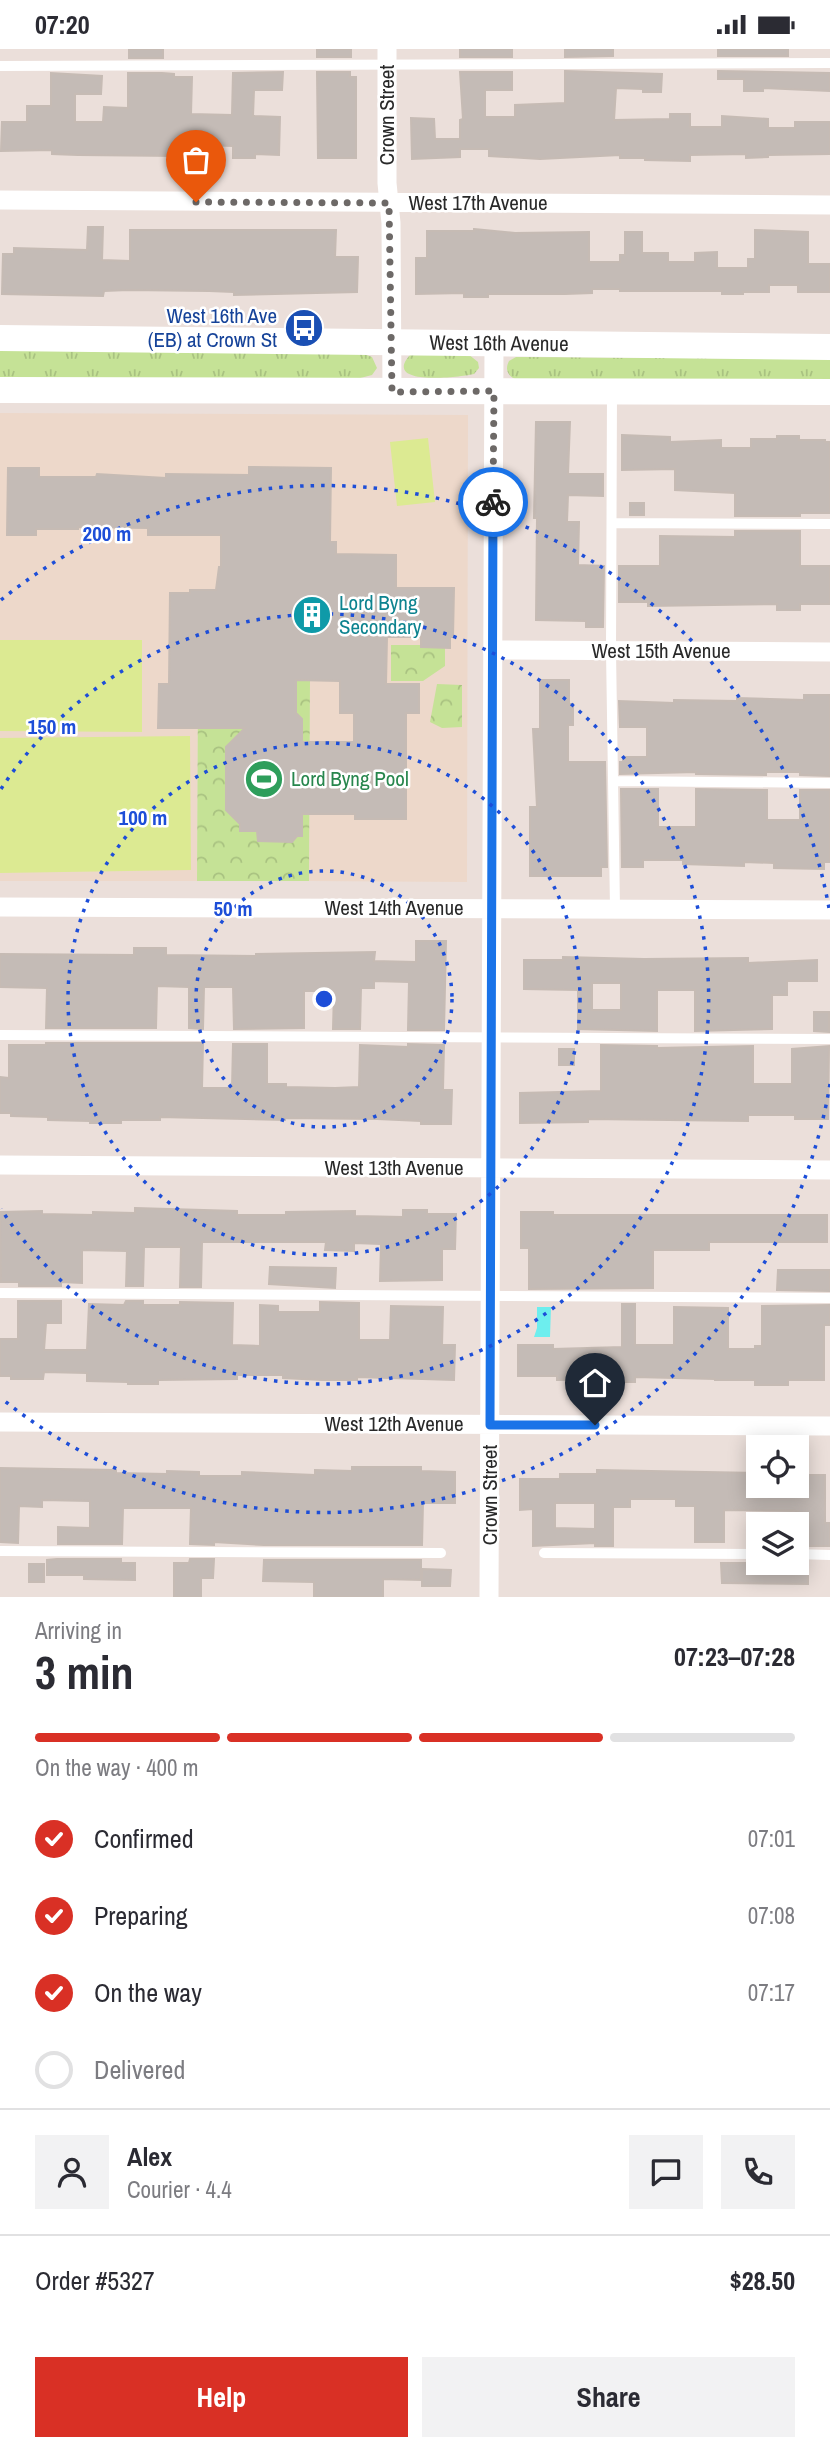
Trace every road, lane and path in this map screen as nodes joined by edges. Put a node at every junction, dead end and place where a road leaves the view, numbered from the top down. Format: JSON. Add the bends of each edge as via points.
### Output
{"nodes":[{"id":1,"x":387,"y":57,"type":"edge"},
{"id":2,"x":830,"y":63,"type":"edge"},
{"id":3,"x":0,"y":66,"type":"edge"},
{"id":4,"x":0,"y":200,"type":"edge"},
{"id":5,"x":389,"y":203,"type":"junction"},
{"id":6,"x":830,"y":205,"type":"edge"},
{"id":7,"x":0,"y":338,"type":"edge"},
{"id":8,"x":392,"y":342,"type":"junction"},
{"id":9,"x":494,"y":344,"type":"junction"},
{"id":10,"x":830,"y":347,"type":"edge"},
{"id":11,"x":0,"y":390,"type":"edge"},
{"id":12,"x":494,"y":391,"type":"junction"},
{"id":13,"x":612,"y":391,"type":"junction"},
{"id":14,"x":392,"y":392,"type":"junction"},
{"id":15,"x":830,"y":392,"type":"edge"},
{"id":16,"x":612,"y":523,"type":"junction"},
{"id":17,"x":830,"y":524,"type":"edge"},
{"id":18,"x":492,"y":650,"type":"junction"},
{"id":19,"x":611,"y":651,"type":"junction"},
{"id":20,"x":830,"y":652,"type":"edge"},
{"id":21,"x":613,"y":781,"type":"junction"},
{"id":22,"x":830,"y":783,"type":"edge"},
{"id":23,"x":0,"y":907,"type":"edge"},
{"id":24,"x":491,"y":908,"type":"junction"},
{"id":25,"x":615,"y":908,"type":"junction"},
{"id":26,"x":830,"y":910,"type":"edge"},
{"id":27,"x":0,"y":1035,"type":"edge"},
{"id":28,"x":491,"y":1037,"type":"junction"},
{"id":29,"x":830,"y":1039,"type":"edge"},
{"id":30,"x":0,"y":1165,"type":"edge"},
{"id":31,"x":492,"y":1168,"type":"junction"},
{"id":32,"x":830,"y":1170,"type":"edge"},
{"id":33,"x":0,"y":1293,"type":"edge"},
{"id":34,"x":491,"y":1297,"type":"junction"},
{"id":35,"x":830,"y":1298,"type":"edge"},
{"id":36,"x":0,"y":1422,"type":"edge"},
{"id":37,"x":490,"y":1425,"type":"junction"},
{"id":38,"x":830,"y":1426,"type":"edge"},
{"id":39,"x":0,"y":1551,"type":"edge"},
{"id":40,"x":441,"y":1553,"type":"dead end"},
{"id":41,"x":544,"y":1553,"type":"dead end"},
{"id":42,"x":746,"y":1554,"type":"edge"},
{"id":43,"x":809,"y":1554,"type":"edge"},
{"id":44,"x":830,"y":1555,"type":"edge"},
{"id":45,"x":489,"y":1597,"type":"edge"}],
"edges":[{"from":1,"to":2,"type":"lane"},
{"from":1,"to":3,"type":"lane"},
{"from":1,"to":5,"type":"street","name":"Crown Street"},
{"from":4,"to":5,"type":"street","name":"West 17th Avenue"},
{"from":5,"to":6,"type":"street","name":"West 17th Avenue"},
{"from":5,"to":8,"type":"street","name":"Crown Street"},
{"from":7,"to":8,"type":"main road","name":"West 16th Avenue"},
{"from":8,"to":9,"type":"main road","name":"West 16th Avenue"},
{"from":8,"to":14,"type":"street","name":"Crown Street"},
{"from":9,"to":10,"type":"main road","name":"West 16th Avenue"},
{"from":9,"to":12,"type":"street","name":"Crown Street"},
{"from":11,"to":14,"type":"main road"},
{"from":12,"to":13,"type":"main road"},
{"from":12,"to":14,"type":"main road"},
{"from":12,"to":18,"type":"street","name":"Crown Street"},
{"from":13,"to":15,"type":"main road"},
{"from":13,"to":16,"type":"lane"},
{"from":16,"to":17,"type":"lane"},
{"from":16,"to":19,"type":"lane"},
{"from":18,"to":19,"type":"street","name":"West 15th Avenue"},
{"from":18,"to":24,"type":"street","name":"Crown Street"},
{"from":19,"to":20,"type":"street","name":"West 15th Avenue"},
{"from":19,"to":21,"type":"lane"},
{"from":21,"to":22,"type":"lane"},
{"from":21,"to":25,"type":"lane"},
{"from":23,"to":24,"type":"street","name":"West 14th Avenue"},
{"from":24,"to":25,"type":"street","name":"West 14th Avenue"},
{"from":24,"to":28,"type":"street","name":"Crown Street"},
{"from":25,"to":26,"type":"street","name":"West 14th Avenue"},
{"from":27,"to":28,"type":"lane"},
{"from":28,"to":29,"type":"lane"},
{"from":28,"to":31,"type":"street","name":"Crown Street"},
{"from":30,"to":31,"type":"street","name":"West 13th Avenue"},
{"from":31,"to":32,"type":"street","name":"West 13th Avenue"},
{"from":31,"to":34,"type":"street","name":"Crown Street"},
{"from":33,"to":34,"type":"lane"},
{"from":34,"to":35,"type":"lane"},
{"from":34,"to":37,"type":"street","name":"Crown Street"},
{"from":36,"to":37,"type":"street","name":"West 12th Avenue"},
{"from":37,"to":38,"type":"street","name":"West 12th Avenue"},
{"from":37,"to":45,"type":"street","name":"Crown Street"},
{"from":39,"to":40,"type":"lane"},
{"from":41,"to":42,"type":"lane"},
{"from":43,"to":44,"type":"lane"}]}
